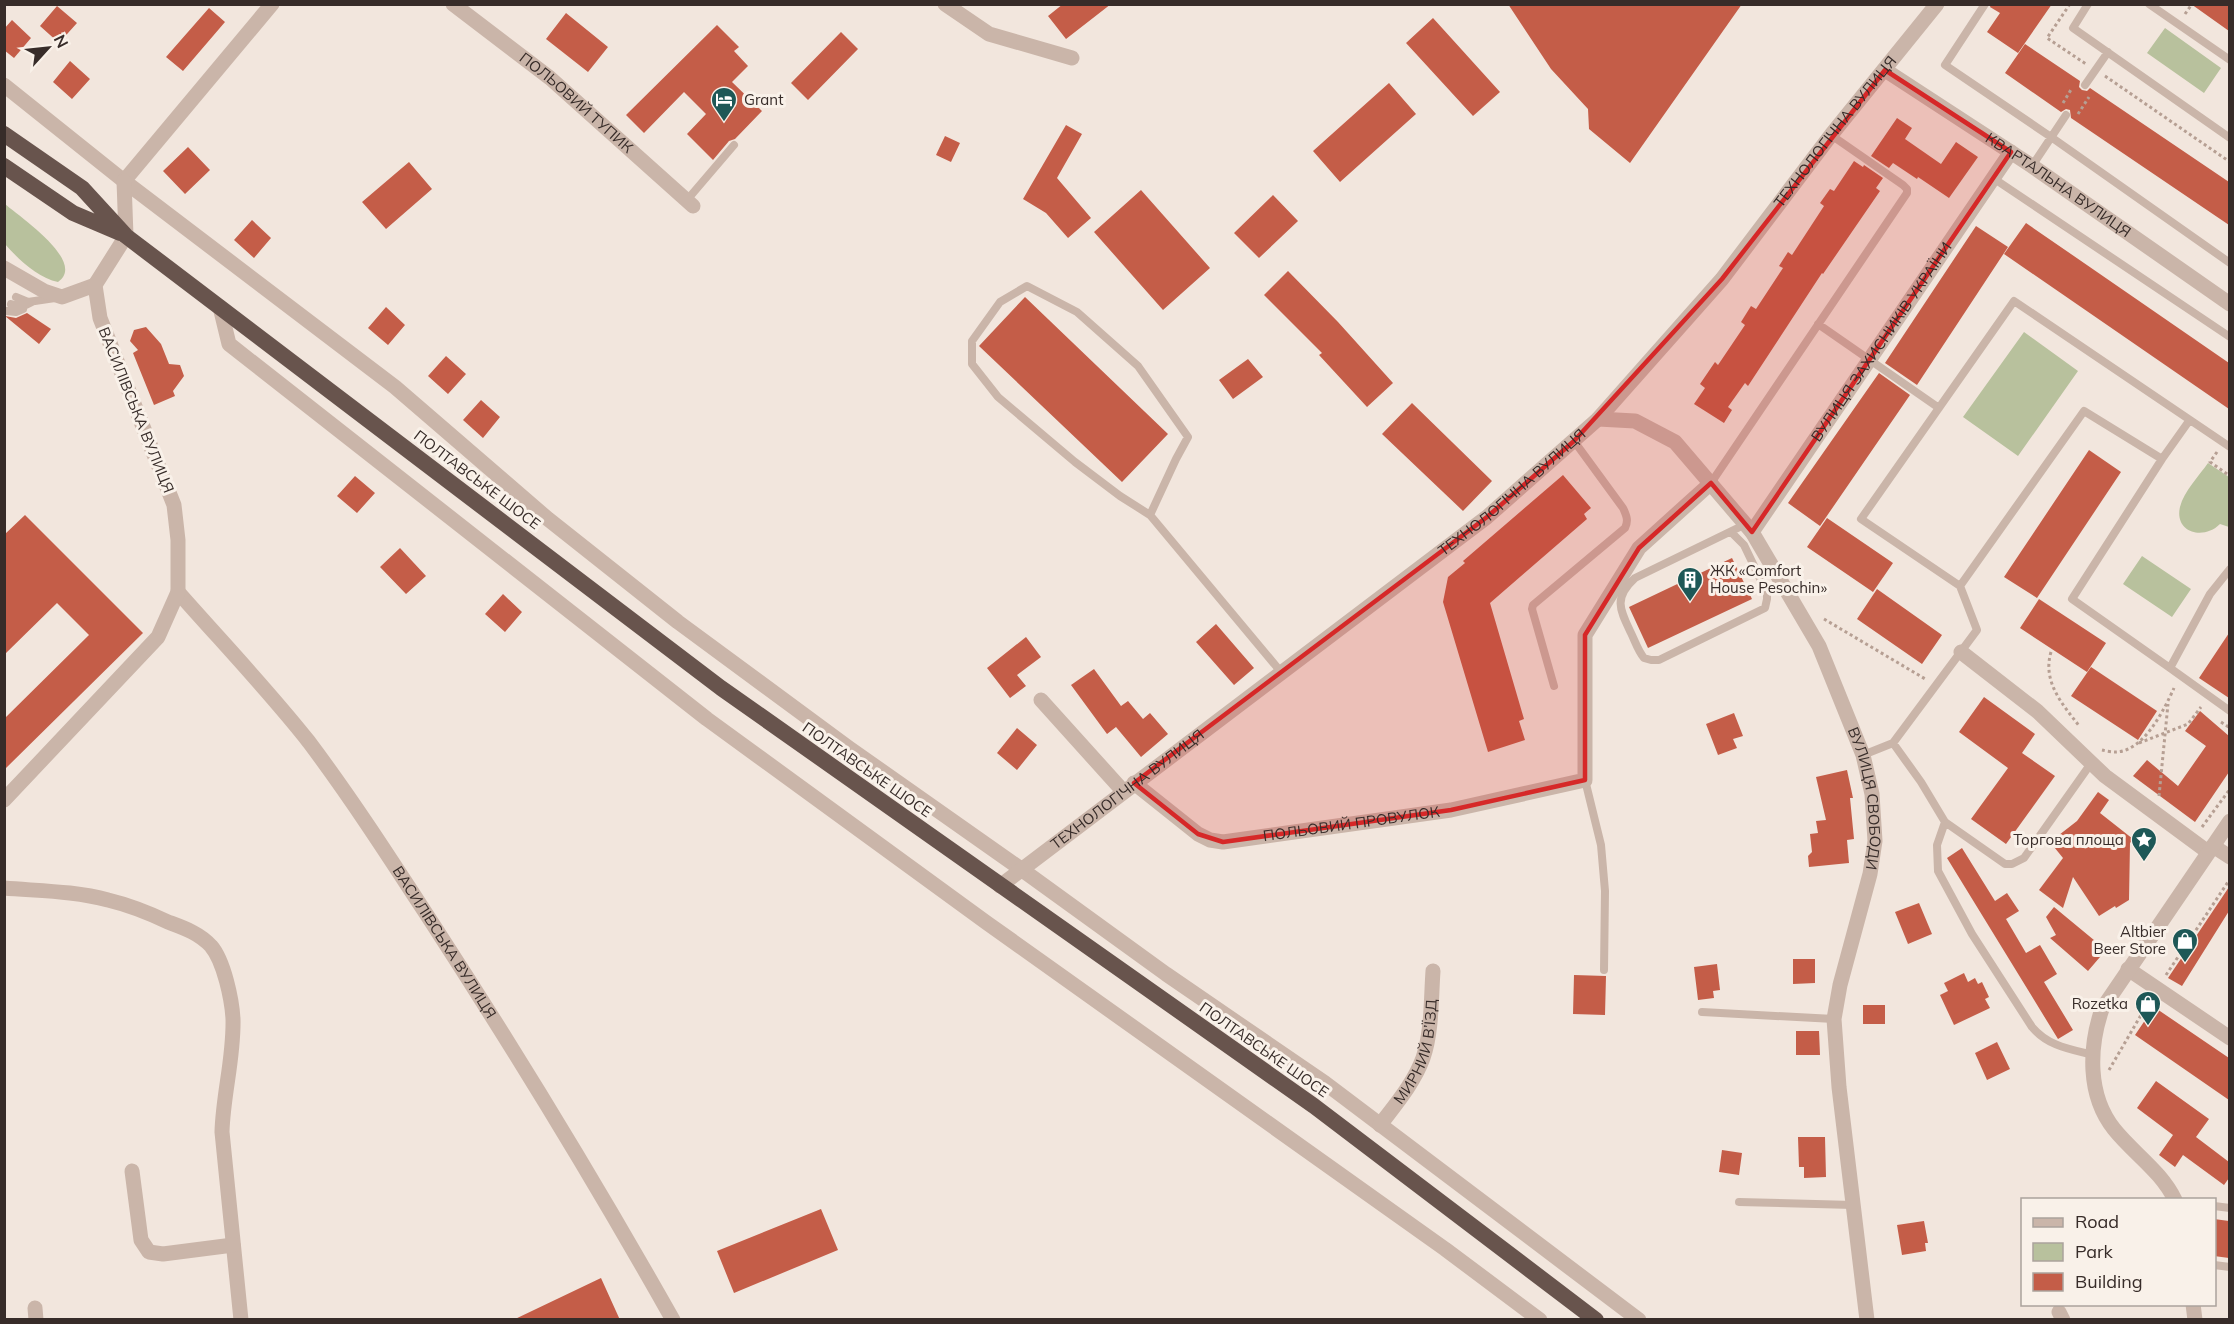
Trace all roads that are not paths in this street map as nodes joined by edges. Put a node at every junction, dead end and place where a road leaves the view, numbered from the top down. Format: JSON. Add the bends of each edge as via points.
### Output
{"nodes":[{"id":1,"x":272,"y":4,"type":"edge"},
{"id":2,"x":453,"y":4,"type":"edge"},
{"id":3,"x":945,"y":4,"type":"edge"},
{"id":4,"x":1937,"y":4,"type":"edge"},
{"id":5,"x":1984,"y":4,"type":"edge"},
{"id":6,"x":2088,"y":4,"type":"edge"},
{"id":7,"x":2149,"y":4,"type":"edge"},
{"id":8,"x":2108,"y":52,"type":"junction"},
{"id":9,"x":1071,"y":58,"type":"dead end"},
{"id":10,"x":2229,"y":60,"type":"edge"},
{"id":11,"x":1885,"y":70,"type":"junction"},
{"id":12,"x":4,"y":85,"type":"edge"},
{"id":13,"x":2085,"y":85,"type":"dead end"},
{"id":14,"x":2066,"y":115,"type":"dead end"},
{"id":15,"x":4,"y":134,"type":"edge"},
{"id":16,"x":1832,"y":135,"type":"junction"},
{"id":17,"x":2051,"y":137,"type":"junction"},
{"id":18,"x":2229,"y":138,"type":"edge"},
{"id":19,"x":734,"y":145,"type":"dead end"},
{"id":20,"x":2011,"y":153,"type":"junction"},
{"id":21,"x":4,"y":165,"type":"edge"},
{"id":22,"x":2032,"y":166,"type":"junction"},
{"id":23,"x":1993,"y":178,"type":"junction"},
{"id":24,"x":124,"y":181,"type":"junction"},
{"id":25,"x":690,"y":203,"type":"joint"},
{"id":26,"x":126,"y":236,"type":"junction"},
{"id":27,"x":2229,"y":263,"type":"edge"},
{"id":28,"x":4,"y":268,"type":"edge"},
{"id":29,"x":95,"y":285,"type":"junction"},
{"id":30,"x":62,"y":297,"type":"junction"},
{"id":31,"x":32,"y":302,"type":"junction"},
{"id":32,"x":2229,"y":304,"type":"edge"},
{"id":33,"x":10,"y":307,"type":"edge"},
{"id":34,"x":220,"y":307,"type":"junction"},
{"id":35,"x":1818,"y":324,"type":"junction"},
{"id":36,"x":2229,"y":338,"type":"edge"},
{"id":37,"x":1870,"y":360,"type":"junction"},
{"id":38,"x":1939,"y":408,"type":"junction"},
{"id":39,"x":1598,"y":419,"type":"junction"},
{"id":40,"x":2189,"y":421,"type":"junction"},
{"id":41,"x":1574,"y":441,"type":"junction"},
{"id":42,"x":2226,"y":445,"type":"edge"},
{"id":43,"x":2162,"y":459,"type":"junction"},
{"id":44,"x":1711,"y":483,"type":"junction"},
{"id":45,"x":1150,"y":515,"type":"junction"},
{"id":46,"x":1749,"y":528,"type":"junction"},
{"id":47,"x":1731,"y":532,"type":"junction"},
{"id":48,"x":2229,"y":569,"type":"edge"},
{"id":49,"x":1960,"y":586,"type":"junction"},
{"id":50,"x":178,"y":592,"type":"junction"},
{"id":51,"x":1961,"y":652,"type":"junction"},
{"id":52,"x":2170,"y":668,"type":"junction"},
{"id":53,"x":1281,"y":672,"type":"junction"},
{"id":54,"x":1554,"y":686,"type":"dead end"},
{"id":55,"x":1041,"y":700,"type":"dead end"},
{"id":56,"x":2229,"y":711,"type":"edge"},
{"id":57,"x":1893,"y":743,"type":"junction"},
{"id":58,"x":1863,"y":755,"type":"junction"},
{"id":59,"x":2096,"y":756,"type":"junction"},
{"id":60,"x":1585,"y":780,"type":"junction"},
{"id":61,"x":1129,"y":787,"type":"junction"},
{"id":62,"x":4,"y":800,"type":"edge"},
{"id":63,"x":2229,"y":821,"type":"edge"},
{"id":64,"x":1945,"y":822,"type":"junction"},
{"id":65,"x":2211,"y":849,"type":"junction"},
{"id":66,"x":2229,"y":857,"type":"edge"},
{"id":67,"x":1021,"y":869,"type":"junction"},
{"id":68,"x":1000,"y":886,"type":"junction"},
{"id":69,"x":4,"y":888,"type":"edge"},
{"id":70,"x":2128,"y":969,"type":"junction"},
{"id":71,"x":1604,"y":970,"type":"dead end"},
{"id":72,"x":1433,"y":971,"type":"dead end"},
{"id":73,"x":1702,"y":1012,"type":"dead end"},
{"id":74,"x":1834,"y":1019,"type":"junction"},
{"id":75,"x":2229,"y":1038,"type":"edge"},
{"id":76,"x":2092,"y":1055,"type":"junction"},
{"id":77,"x":1380,"y":1125,"type":"junction"},
{"id":78,"x":132,"y":1171,"type":"dead end"},
{"id":79,"x":2176,"y":1198,"type":"edge"},
{"id":80,"x":1739,"y":1203,"type":"dead end"},
{"id":81,"x":1853,"y":1205,"type":"junction"},
{"id":82,"x":233,"y":1245,"type":"junction"},
{"id":83,"x":242,"y":1320,"type":"edge"},
{"id":84,"x":673,"y":1320,"type":"edge"},
{"id":85,"x":1540,"y":1320,"type":"edge"},
{"id":86,"x":1596,"y":1320,"type":"edge"},
{"id":87,"x":1639,"y":1320,"type":"edge"},
{"id":88,"x":1867,"y":1320,"type":"edge"}],
"edges":[{"from":1,"to":24,"type":"street"},
{"from":2,"to":25,"type":"street","name":"ПОЛЬОВИЙ ТУПИК","via":[[550,78]]},
{"from":3,"to":9,"type":"street","via":[[989,34]]},
{"from":4,"to":11,"type":"street","name":"ТЕХНОЛОГІЧНА ВУЛИЦЯ"},
{"from":5,"to":17,"type":"lane","via":[[1945,66]]},
{"from":6,"to":8,"type":"lane","via":[[2073,28]]},
{"from":7,"to":10,"type":"lane"},
{"from":8,"to":13,"type":"lane"},
{"from":8,"to":18,"type":"lane"},
{"from":11,"to":16,"type":"street","name":"ТЕХНОЛОГІЧНА ВУЛИЦЯ"},
{"from":11,"to":20,"type":"street","name":"КВАРТАЛЬНА ВУЛИЦЯ"},
{"from":12,"to":24,"type":"street"},
{"from":14,"to":17,"type":"lane"},
{"from":15,"to":26,"type":"highway","via":[[82,188]]},
{"from":16,"to":35,"type":"lane","via":[[1903,185],[1907,193]]},
{"from":16,"to":39,"type":"street","name":"ТЕХНОЛОГІЧНА ВУЛИЦЯ","via":[[1722,279]]},
{"from":17,"to":22,"type":"lane"},
{"from":17,"to":27,"type":"lane"},
{"from":19,"to":25,"type":"lane"},
{"from":20,"to":22,"type":"street","name":"КВАРТАЛЬНА ВУЛИЦЯ"},
{"from":20,"to":23,"type":"street","name":"ВУЛИЦЯ ЗАХИСНИКІВ УКРАЇНИ"},
{"from":21,"to":26,"type":"highway","via":[[73,213]]},
{"from":22,"to":32,"type":"street","name":"КВАРТАЛЬНА ВУЛИЦЯ"},
{"from":23,"to":36,"type":"lane"},
{"from":23,"to":37,"type":"street","name":"ВУЛИЦЯ ЗАХИСНИКІВ УКРАЇНИ"},
{"from":24,"to":26,"type":"street"},
{"from":24,"to":67,"type":"street","via":[[395,387],[548,519],[678,622]]},
{"from":26,"to":29,"type":"street"},
{"from":26,"to":34,"type":"highway","name":"ПОЛТАВСЬКЕ ШОСЕ"},
{"from":28,"to":30,"type":"street"},
{"from":29,"to":30,"type":"street"},
{"from":29,"to":50,"type":"street","name":"ВАСИЛІВСЬКА ВУЛИЦЯ","via":[[99,318],[174,505]]},
{"from":30,"to":31,"type":"lane"},
{"from":31,"to":33,"type":"lane"},
{"from":31,"to":33,"type":"lane","via":[[13,316]]},
{"from":34,"to":68,"type":"highway","name":"ПОЛТАВСЬКЕ ШОСЕ","via":[[722,688]]},
{"from":34,"to":85,"type":"street","via":[[229,344],[707,719]]},
{"from":35,"to":37,"type":"lane"},
{"from":35,"to":44,"type":"lane"},
{"from":37,"to":38,"type":"lane"},
{"from":37,"to":46,"type":"street","name":"ВУЛИЦЯ ЗАХИСНИКІВ УКРАЇНИ"},
{"from":38,"to":40,"type":"lane","via":[[2014,301]]},
{"from":38,"to":49,"type":"lane","via":[[1861,519]]},
{"from":39,"to":41,"type":"street","name":"ТЕХНОЛОГІЧНА ВУЛИЦЯ"},
{"from":39,"to":44,"type":"street","name":"ВУЛИЦЯ СВОБОДИ","via":[[1635,421],[1675,442]]},
{"from":40,"to":42,"type":"lane"},
{"from":40,"to":43,"type":"lane"},
{"from":41,"to":53,"type":"street","name":"ТЕХНОЛОГІЧНА ВУЛИЦЯ","via":[[1487,518]]},
{"from":41,"to":54,"type":"lane","via":[[1623,508],[1627,524],[1533,605]]},
{"from":43,"to":49,"type":"lane","via":[[2084,411]]},
{"from":43,"to":52,"type":"lane","via":[[2072,599]]},
{"from":44,"to":46,"type":"street","name":"ВУЛИЦЯ СВОБОДИ"},
{"from":44,"to":60,"type":"street","via":[[1639,548],[1585,635]]},
{"from":45,"to":45,"type":"lane","via":[[1188,437],[1138,366],[1077,312],[1027,286],[1000,302],[972,341],[972,364],[998,397],[1120,496]]},
{"from":45,"to":53,"type":"lane"},
{"from":46,"to":47,"type":"lane"},
{"from":46,"to":58,"type":"street","name":"ВУЛИЦЯ СВОБОДИ","via":[[1819,646]]},
{"from":47,"to":47,"type":"lane","via":[[1744,545],[1767,592],[1765,608],[1659,660],[1644,658],[1620,609],[1625,588],[1635,578]]},
{"from":48,"to":52,"type":"lane","via":[[2210,594]]},
{"from":49,"to":51,"type":"lane","via":[[1977,630]]},
{"from":50,"to":62,"type":"street","name":"ВАСИЛІВСЬКА ВУЛИЦЯ","via":[[158,637]]},
{"from":50,"to":84,"type":"street","name":"ВАСИЛІВСЬКА ВУЛИЦЯ","via":[[308,741],[361,814],[485,1005]]},
{"from":51,"to":57,"type":"lane"},
{"from":51,"to":59,"type":"street"},
{"from":52,"to":56,"type":"lane"},
{"from":53,"to":61,"type":"street","name":"ТЕХНОЛОГІЧНА ВУЛИЦЯ"},
{"from":55,"to":61,"type":"street","name":"ПОЛЬОВИЙ ПРОВУЛОК"},
{"from":57,"to":58,"type":"lane"},
{"from":57,"to":64,"type":"lane"},
{"from":58,"to":74,"type":"street","name":"ВУЛИЦЯ СВОБОДИ","via":[[1872,794],[1875,841]]},
{"from":59,"to":64,"type":"lane","via":[[2018,862],[2005,864]]},
{"from":59,"to":65,"type":"street","via":[[2105,776]]},
{"from":60,"to":61,"type":"street","name":"ПОЛЬОВИЙ ПРОВУЛОК","via":[[1450,810],[1223,842],[1198,834]]},
{"from":60,"to":71,"type":"lane","via":[[1601,845]]},
{"from":61,"to":67,"type":"street","name":"ТЕХНОЛОГІЧНА ВУЛИЦЯ"},
{"from":63,"to":65,"type":"street"},
{"from":64,"to":76,"type":"lane","via":[[1937,845],[1938,871],[1972,934],[2032,1027],[2055,1045]]},
{"from":65,"to":66,"type":"street"},
{"from":65,"to":70,"type":"street"},
{"from":67,"to":68,"type":"street","name":"ТЕХНОЛОГІЧНА ВУЛИЦЯ"},
{"from":67,"to":77,"type":"street"},
{"from":68,"to":86,"type":"highway","name":"ПОЛТАВСЬКЕ ШОСЕ","via":[[1322,1112]]},
{"from":69,"to":82,"type":"street","via":[[108,899],[199,934],[213,948],[223,969],[233,1017],[222,1132]]},
{"from":70,"to":75,"type":"street"},
{"from":70,"to":76,"type":"street","via":[[2102,1009]]},
{"from":72,"to":77,"type":"street","name":"МИРНИЙ В’ЇЗД","via":[[1423,1058]]},
{"from":73,"to":74,"type":"lane"},
{"from":74,"to":81,"type":"street","name":"ВУЛИЦЯ СВОБОДИ"},
{"from":76,"to":79,"type":"street","via":[[2096,1090],[2113,1128]]},
{"from":77,"to":87,"type":"street"},
{"from":78,"to":82,"type":"street","via":[[141,1240],[149,1252],[163,1254]]},
{"from":80,"to":81,"type":"lane"},
{"from":81,"to":88,"type":"street","name":"ВУЛИЦЯ СВОБОДИ"},
{"from":82,"to":83,"type":"street"}]}
